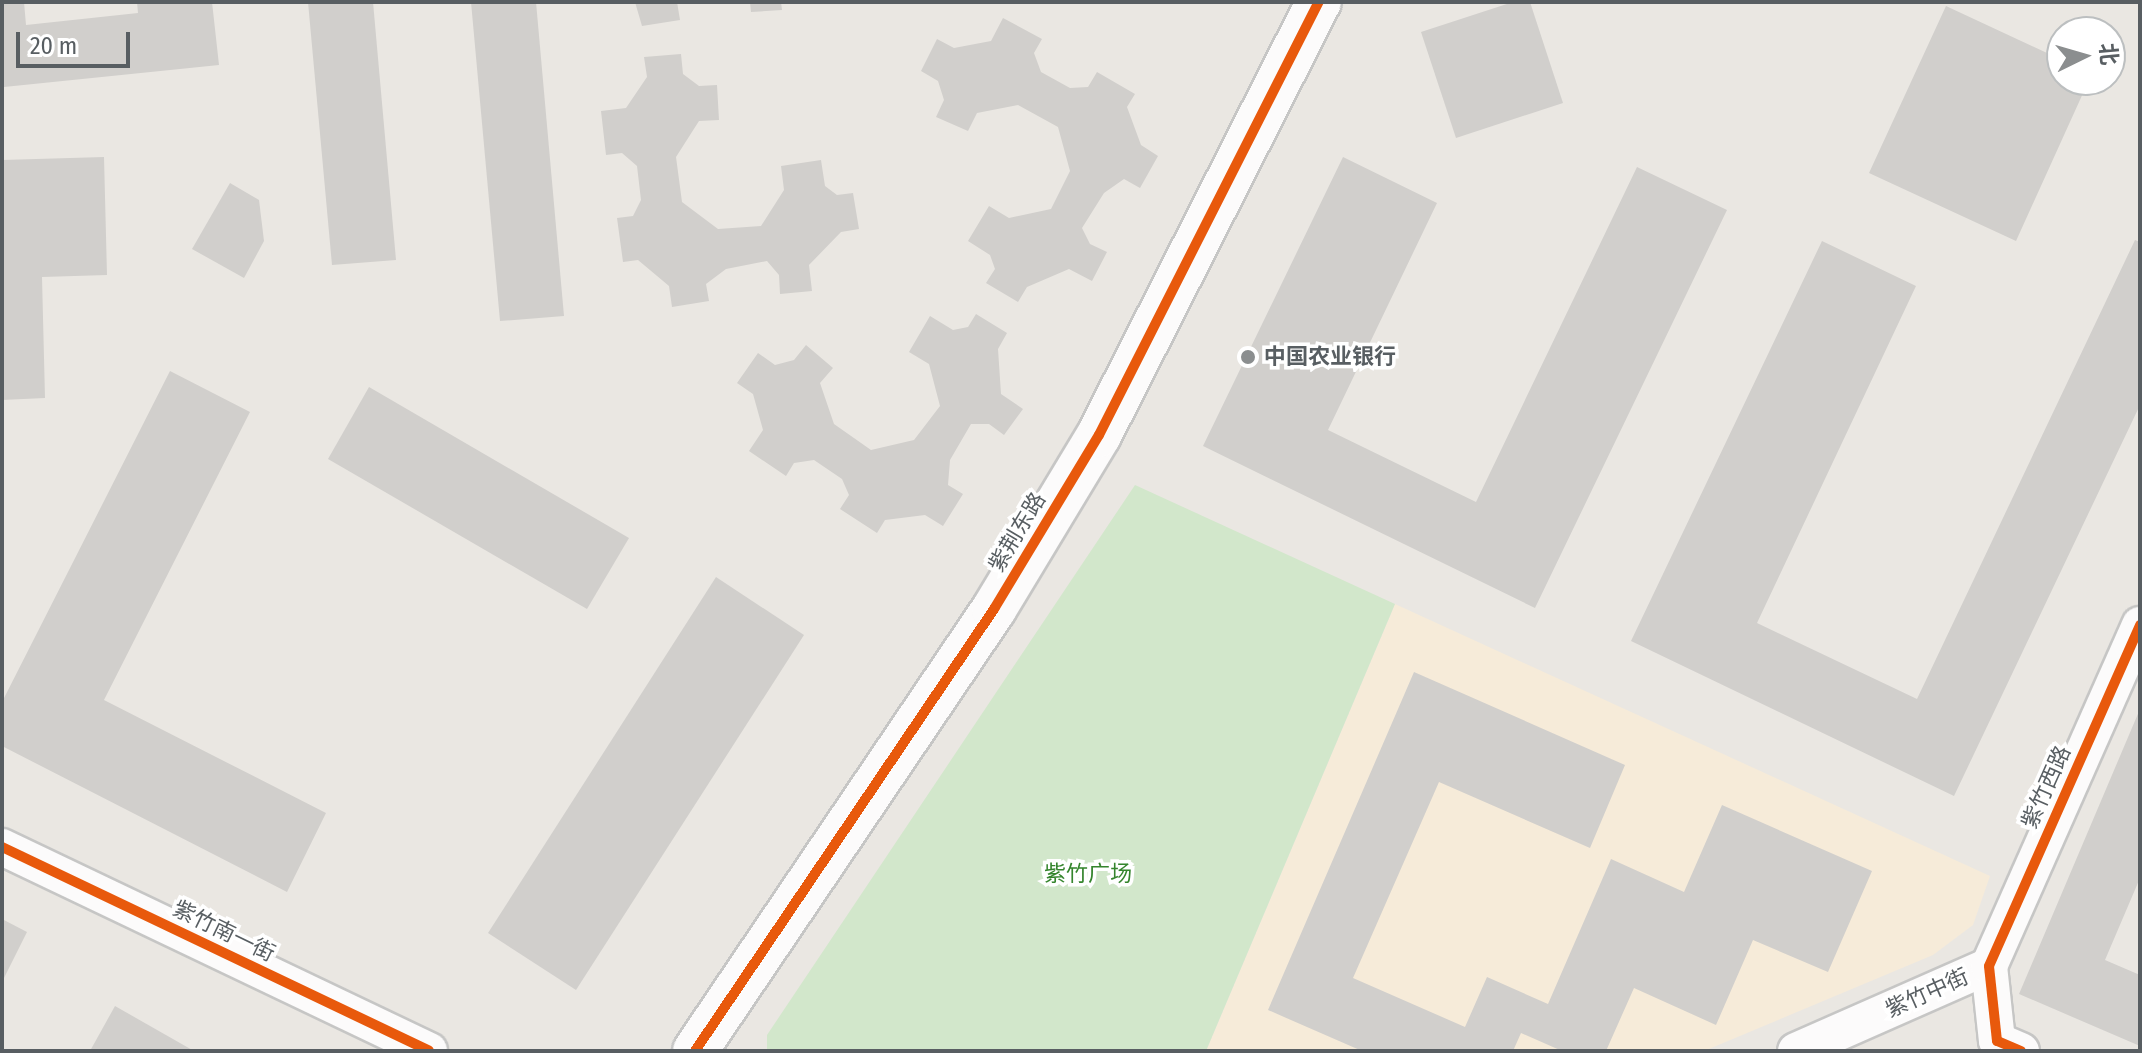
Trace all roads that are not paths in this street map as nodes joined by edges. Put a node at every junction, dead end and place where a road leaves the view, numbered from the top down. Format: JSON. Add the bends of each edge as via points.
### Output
{"nodes":[{"id":1,"x":1319,"y":2,"type":"edge"},
{"id":2,"x":2140,"y":625,"type":"edge"},
{"id":3,"x":2,"y":847,"type":"edge"},
{"id":4,"x":1989,"y":966,"type":"junction"},
{"id":5,"x":1998,"y":1048,"type":"edge"},
{"id":6,"x":429,"y":1051,"type":"edge"},
{"id":7,"x":695,"y":1051,"type":"edge"},
{"id":8,"x":1796,"y":1051,"type":"edge"}],
"edges":[{"from":1,"to":7,"type":"street","name":"紫荆东路","via":[[1099,435],[994,609]]},
{"from":2,"to":4,"type":"street","name":"紫竹西路"},
{"from":3,"to":6,"type":"street","name":"紫竹南一街"},
{"from":4,"to":5,"type":"street","name":"紫竹中街"},
{"from":4,"to":8,"type":"street","name":"紫竹中街"}]}
